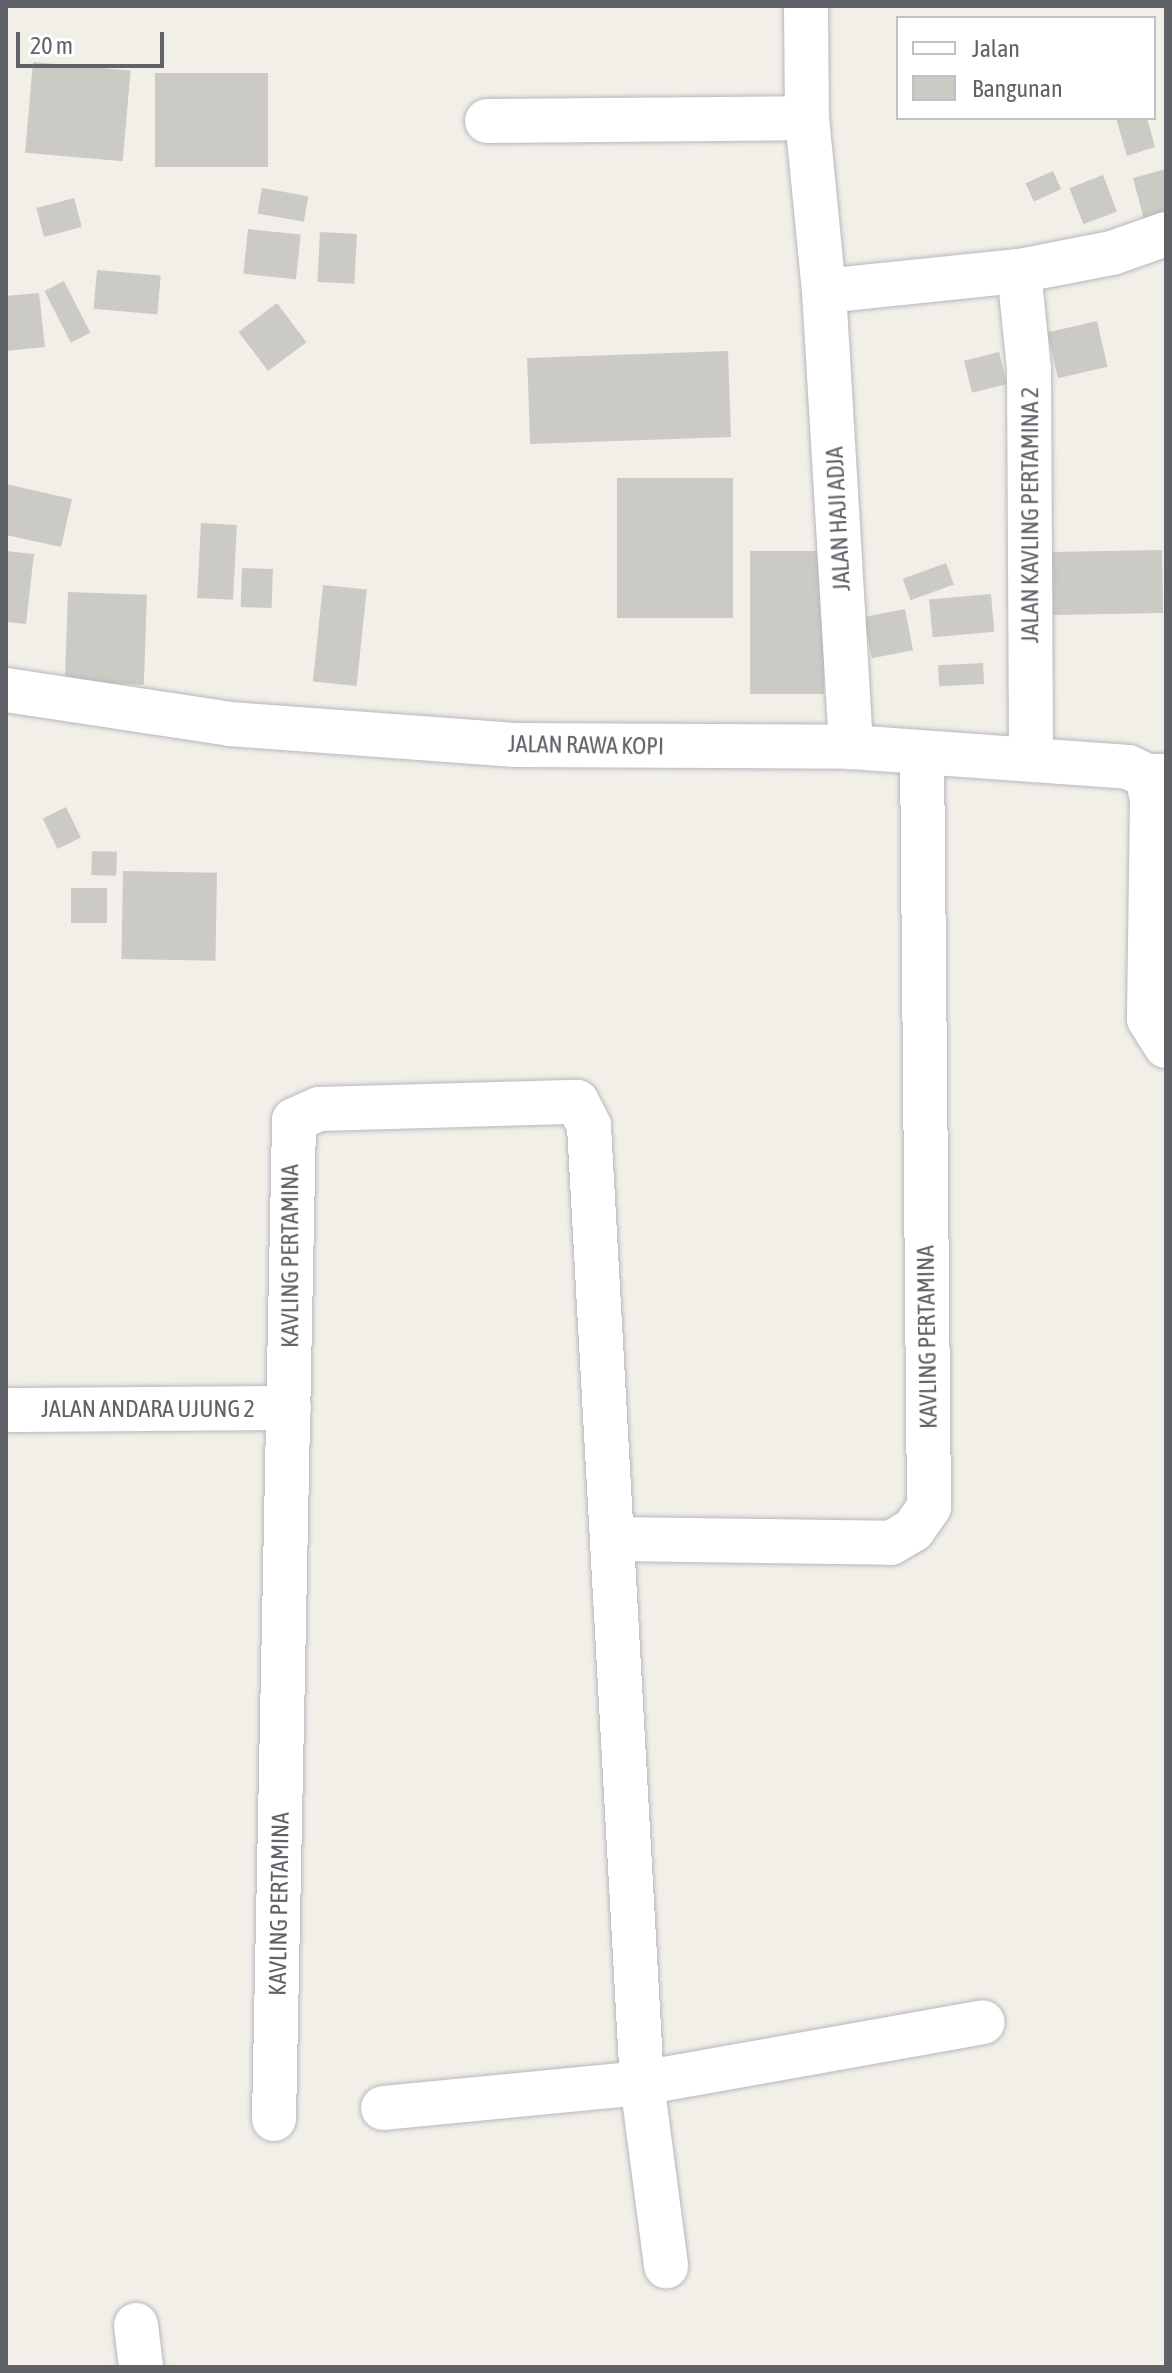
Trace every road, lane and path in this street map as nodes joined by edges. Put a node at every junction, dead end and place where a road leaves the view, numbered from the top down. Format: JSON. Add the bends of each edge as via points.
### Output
{"nodes":[{"id":1,"x":806,"y":6,"type":"edge"},
{"id":2,"x":807,"y":118,"type":"junction"},
{"id":3,"x":487,"y":121,"type":"dead end"},
{"id":4,"x":1166,"y":234,"type":"edge"},
{"id":5,"x":1019,"y":271,"type":"junction"},
{"id":6,"x":824,"y":291,"type":"junction"},
{"id":7,"x":6,"y":690,"type":"edge"},
{"id":8,"x":851,"y":747,"type":"junction"},
{"id":9,"x":1031,"y":759,"type":"junction"},
{"id":10,"x":922,"y":772,"type":"junction"},
{"id":11,"x":1156,"y":776,"type":"edge"},
{"id":12,"x":1166,"y":1046,"type":"edge"},
{"id":13,"x":289,"y":1408,"type":"junction"},
{"id":14,"x":6,"y":1410,"type":"edge"},
{"id":15,"x":614,"y":1539,"type":"junction"},
{"id":16,"x":983,"y":2022,"type":"dead end"},
{"id":17,"x":642,"y":2083,"type":"junction"},
{"id":18,"x":383,"y":2108,"type":"dead end"},
{"id":19,"x":274,"y":2119,"type":"dead end"},
{"id":20,"x":666,"y":2266,"type":"dead end"}],
"edges":[{"from":1,"to":2,"type":"street","name":"JALAN HAJI ADJA"},
{"from":2,"to":3,"type":"street"},
{"from":2,"to":6,"type":"street","name":"JALAN HAJI ADJA"},
{"from":4,"to":5,"type":"street","via":[[1112,253]]},
{"from":5,"to":6,"type":"street"},
{"from":5,"to":9,"type":"street","name":"JALAN KAVLING PERTAMINA 2","via":[[1029,370]]},
{"from":6,"to":8,"type":"street","name":"JALAN HAJI ADJA"},
{"from":7,"to":8,"type":"street","name":"JALAN RAWA KOPI","via":[[230,724],[515,745]]},
{"from":8,"to":10,"type":"street","name":"JALAN RAWA KOPI"},
{"from":9,"to":10,"type":"street","name":"JALAN RAWA KOPI"},
{"from":9,"to":11,"type":"street","name":"JALAN RAWA KOPI","via":[[1128,767]]},
{"from":10,"to":15,"type":"street","name":"KAVLING PERTAMINA","via":[[929,1507],[913,1530],[891,1543]]},
{"from":11,"to":12,"type":"street","via":[[1149,1019]]},
{"from":13,"to":14,"type":"street","name":"JALAN ANDARA UJUNG 2"},
{"from":13,"to":15,"type":"street","name":"KAVLING PERTAMINA","via":[[294,1120],[319,1109],[577,1102],[589,1126]]},
{"from":13,"to":19,"type":"street","name":"KAVLING PERTAMINA"},
{"from":15,"to":17,"type":"street","name":"KAVLING PERTAMINA"},
{"from":16,"to":17,"type":"street"},
{"from":17,"to":18,"type":"street"},
{"from":17,"to":20,"type":"street","name":"KAVLING PERTAMINA"}]}
